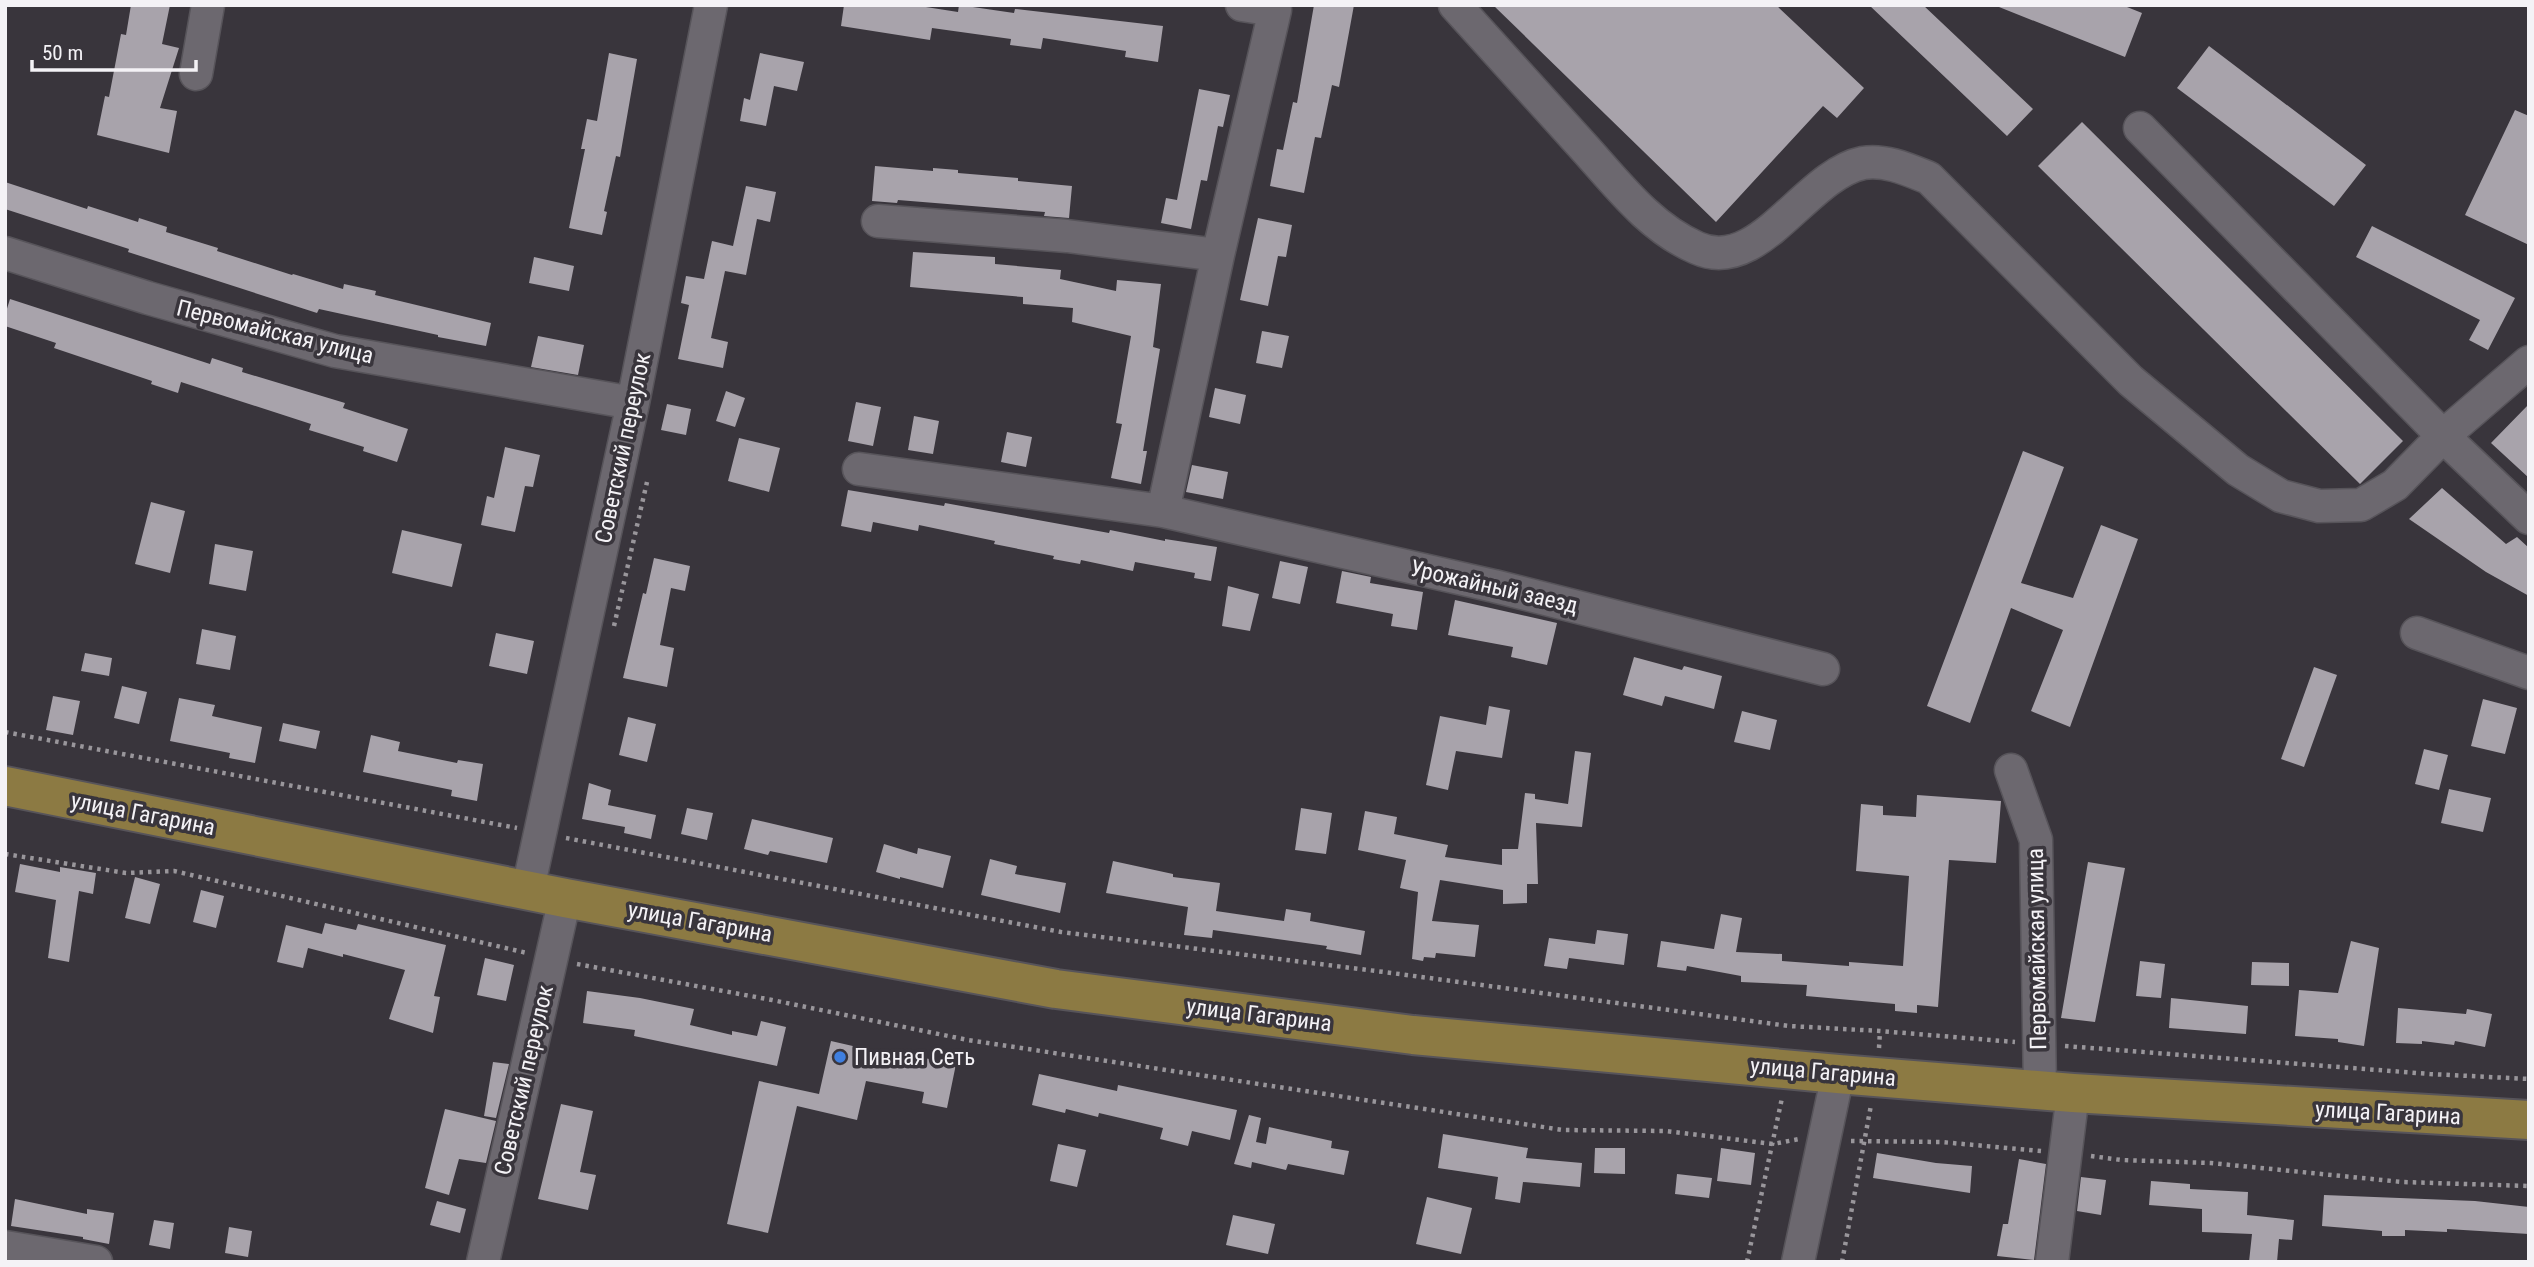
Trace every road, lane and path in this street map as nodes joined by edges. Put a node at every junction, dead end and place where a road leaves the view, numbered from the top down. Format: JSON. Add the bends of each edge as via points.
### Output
{"nodes":[{"id":1,"x":208,"y":5,"type":"edge"},
{"id":2,"x":711,"y":5,"type":"edge"},
{"id":3,"x":1242,"y":5,"type":"edge"},
{"id":4,"x":1455,"y":5,"type":"edge"},
{"id":5,"x":196,"y":74,"type":"dead end"},
{"id":6,"x":2140,"y":128,"type":"dead end"},
{"id":7,"x":878,"y":221,"type":"dead end"},
{"id":8,"x":5,"y":253,"type":"edge"},
{"id":9,"x":1217,"y":255,"type":"junction"},
{"id":10,"x":2529,"y":362,"type":"edge"},
{"id":11,"x":633,"y":402,"type":"junction"},
{"id":12,"x":2443,"y":436,"type":"junction"},
{"id":13,"x":859,"y":469,"type":"dead end"},
{"id":14,"x":647,"y":482,"type":"dead end"},
{"id":15,"x":1163,"y":511,"type":"junction"},
{"id":16,"x":2529,"y":518,"type":"edge"},
{"id":17,"x":614,"y":627,"type":"dead end"},
{"id":18,"x":2417,"y":633,"type":"dead end"},
{"id":19,"x":1823,"y":669,"type":"dead end"},
{"id":20,"x":2529,"y":673,"type":"edge"},
{"id":21,"x":5,"y":732,"type":"edge"},
{"id":22,"x":2011,"y":770,"type":"dead end"},
{"id":23,"x":5,"y":786,"type":"edge"},
{"id":24,"x":558,"y":832,"type":"junction"},
{"id":25,"x":5,"y":853,"type":"edge"},
{"id":26,"x":528,"y":890,"type":"junction"},
{"id":27,"x":565,"y":898,"type":"junction"},
{"id":28,"x":552,"y":959,"type":"junction"},
{"id":29,"x":1789,"y":1027,"type":"junction"},
{"id":30,"x":1880,"y":1031,"type":"junction"},
{"id":31,"x":2039,"y":1044,"type":"junction"},
{"id":32,"x":1787,"y":1069,"type":"junction"},
{"id":33,"x":1838,"y":1074,"type":"junction"},
{"id":34,"x":1876,"y":1077,"type":"junction"},
{"id":35,"x":2529,"y":1079,"type":"edge"},
{"id":36,"x":2057,"y":1092,"type":"junction"},
{"id":37,"x":2529,"y":1120,"type":"edge"},
{"id":38,"x":1800,"y":1139,"type":"dead end"},
{"id":39,"x":1865,"y":1141,"type":"junction"},
{"id":40,"x":1839,"y":1142,"type":"dead end"},
{"id":41,"x":1773,"y":1144,"type":"junction"},
{"id":42,"x":2066,"y":1153,"type":"junction"},
{"id":43,"x":2529,"y":1185,"type":"edge"},
{"id":44,"x":5,"y":1247,"type":"edge"},
{"id":45,"x":96,"y":1262,"type":"edge"},
{"id":46,"x":483,"y":1262,"type":"edge"},
{"id":47,"x":1747,"y":1262,"type":"edge"},
{"id":48,"x":1798,"y":1262,"type":"edge"},
{"id":49,"x":1842,"y":1262,"type":"edge"},
{"id":50,"x":2052,"y":1262,"type":"edge"}],
"edges":[{"from":1,"to":5,"type":"street"},
{"from":2,"to":11,"type":"street","name":"Советский переулок"},
{"from":3,"to":9,"type":"street","via":[[1275,10]]},
{"from":4,"to":12,"type":"street","via":[[1650,219],[1698,249],[1726,253],[1751,246],[1833,175],[1864,163],[1896,165],[1929,178],[2132,381],[2238,470],[2281,496],[2319,506],[2361,505],[2395,485]]},
{"from":6,"to":12,"type":"street"},
{"from":7,"to":9,"type":"street","via":[[1067,236]]},
{"from":8,"to":11,"type":"street","name":"Первомайская улица","via":[[335,351]]},
{"from":9,"to":15,"type":"street"},
{"from":10,"to":12,"type":"street"},
{"from":11,"to":24,"type":"street","name":"Советский переулок"},
{"from":12,"to":16,"type":"street"},
{"from":13,"to":15,"type":"street","name":"Урожайный заезд"},
{"from":14,"to":17,"type":"path"},
{"from":15,"to":19,"type":"street","name":"Урожайный заезд","via":[[1494,586]]},
{"from":18,"to":20,"type":"street"},
{"from":21,"to":24,"type":"path"},
{"from":22,"to":31,"type":"street","name":"Первомайская улица","via":[[2036,840]]},
{"from":23,"to":26,"type":"main road","name":"улица Гагарина"},
{"from":24,"to":26,"type":"street","name":"Советский переулок"},
{"from":24,"to":29,"type":"path","via":[[1062,932]]},
{"from":25,"to":28,"type":"path","via":[[126,873],[173,871]]},
{"from":26,"to":27,"type":"main road","name":"улица Гагарина"},
{"from":27,"to":28,"type":"street","name":"Советский переулок"},
{"from":27,"to":32,"type":"main road","name":"улица Гагарина","via":[[1056,989],[1413,1035]]},
{"from":28,"to":41,"type":"path","via":[[968,1040],[1289,1090],[1563,1130],[1665,1130]]},
{"from":28,"to":46,"type":"street","name":"Советский переулок"},
{"from":29,"to":30,"type":"path"},
{"from":29,"to":32,"type":"path"},
{"from":30,"to":31,"type":"path"},
{"from":30,"to":34,"type":"path"},
{"from":31,"to":35,"type":"path"},
{"from":31,"to":36,"type":"street","name":"Первомайская улица"},
{"from":32,"to":33,"type":"main road","name":"улица Гагарина"},
{"from":32,"to":41,"type":"path"},
{"from":33,"to":34,"type":"main road","name":"улица Гагарина"},
{"from":33,"to":48,"type":"street"},
{"from":34,"to":36,"type":"main road","name":"улица Гагарина"},
{"from":34,"to":39,"type":"path"},
{"from":36,"to":37,"type":"main road","name":"улица Гагарина"},
{"from":36,"to":42,"type":"street","name":"Первомайская улица"},
{"from":38,"to":41,"type":"path"},
{"from":39,"to":40,"type":"path"},
{"from":39,"to":42,"type":"path","via":[[1941,1142]]},
{"from":39,"to":49,"type":"path"},
{"from":41,"to":47,"type":"path"},
{"from":42,"to":43,"type":"path","via":[[2402,1182]]},
{"from":42,"to":50,"type":"street","name":"Первомайская улица"},
{"from":44,"to":45,"type":"street"}]}
